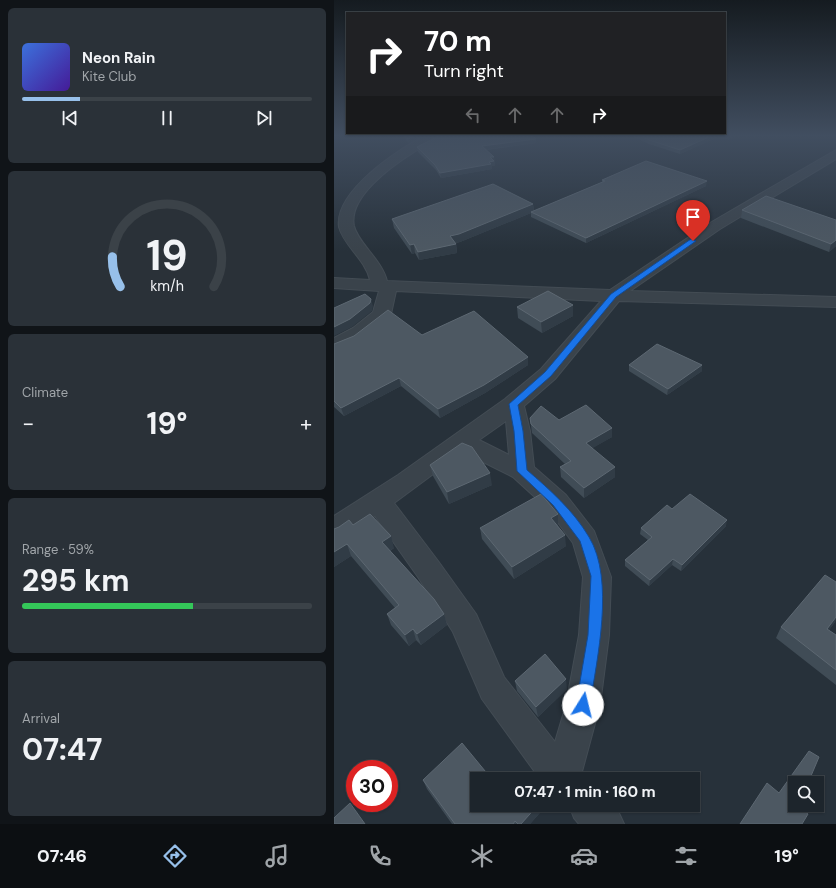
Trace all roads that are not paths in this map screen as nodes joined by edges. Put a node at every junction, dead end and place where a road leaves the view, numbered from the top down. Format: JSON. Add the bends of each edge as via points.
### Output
{"nodes":[{"id":1,"x":373,"y":174,"type":"edge"},
{"id":2,"x":802,"y":174,"type":"edge"},
{"id":3,"x":373,"y":265,"type":"junction"},
{"id":4,"x":334,"y":283,"type":"edge"},
{"id":5,"x":385,"y":286,"type":"junction"},
{"id":6,"x":614,"y":296,"type":"junction"},
{"id":7,"x":836,"y":302,"type":"edge"},
{"id":8,"x":334,"y":346,"type":"edge"},
{"id":9,"x":513,"y":404,"type":"junction"},
{"id":10,"x":462,"y":442,"type":"junction"},
{"id":11,"x":522,"y":471,"type":"junction"},
{"id":12,"x":378,"y":501,"type":"junction"},
{"id":13,"x":334,"y":529,"type":"edge"},
{"id":14,"x":557,"y":772,"type":"edge"},
{"id":15,"x":564,"y":772,"type":"edge"},
{"id":16,"x":594,"y":812,"type":"edge"},
{"id":17,"x":605,"y":824,"type":"edge"}],
"edges":[{"from":1,"to":3,"type":"street","via":[[362,185],[346,215],[346,226]]},
{"from":2,"to":6,"type":"street","via":[[715,226]]},
{"from":3,"to":4,"type":"street"},
{"from":3,"to":5,"type":"street"},
{"from":4,"to":5,"type":"street"},
{"from":5,"to":6,"type":"street"},
{"from":5,"to":8,"type":"street","via":[[382,314],[360,332]]},
{"from":6,"to":7,"type":"street"},
{"from":6,"to":9,"type":"street","via":[[548,374]]},
{"from":9,"to":10,"type":"street"},
{"from":9,"to":11,"type":"street","via":[[519,431]]},
{"from":10,"to":11,"type":"street"},
{"from":10,"to":12,"type":"street"},
{"from":11,"to":15,"type":"street","via":[[557,502],[585,539],[597,576],[594,635],[583,705]]},
{"from":12,"to":13,"type":"street"},
{"from":12,"to":14,"type":"street","via":[[465,624],[493,688]]},
{"from":16,"to":17,"type":"street"}]}
